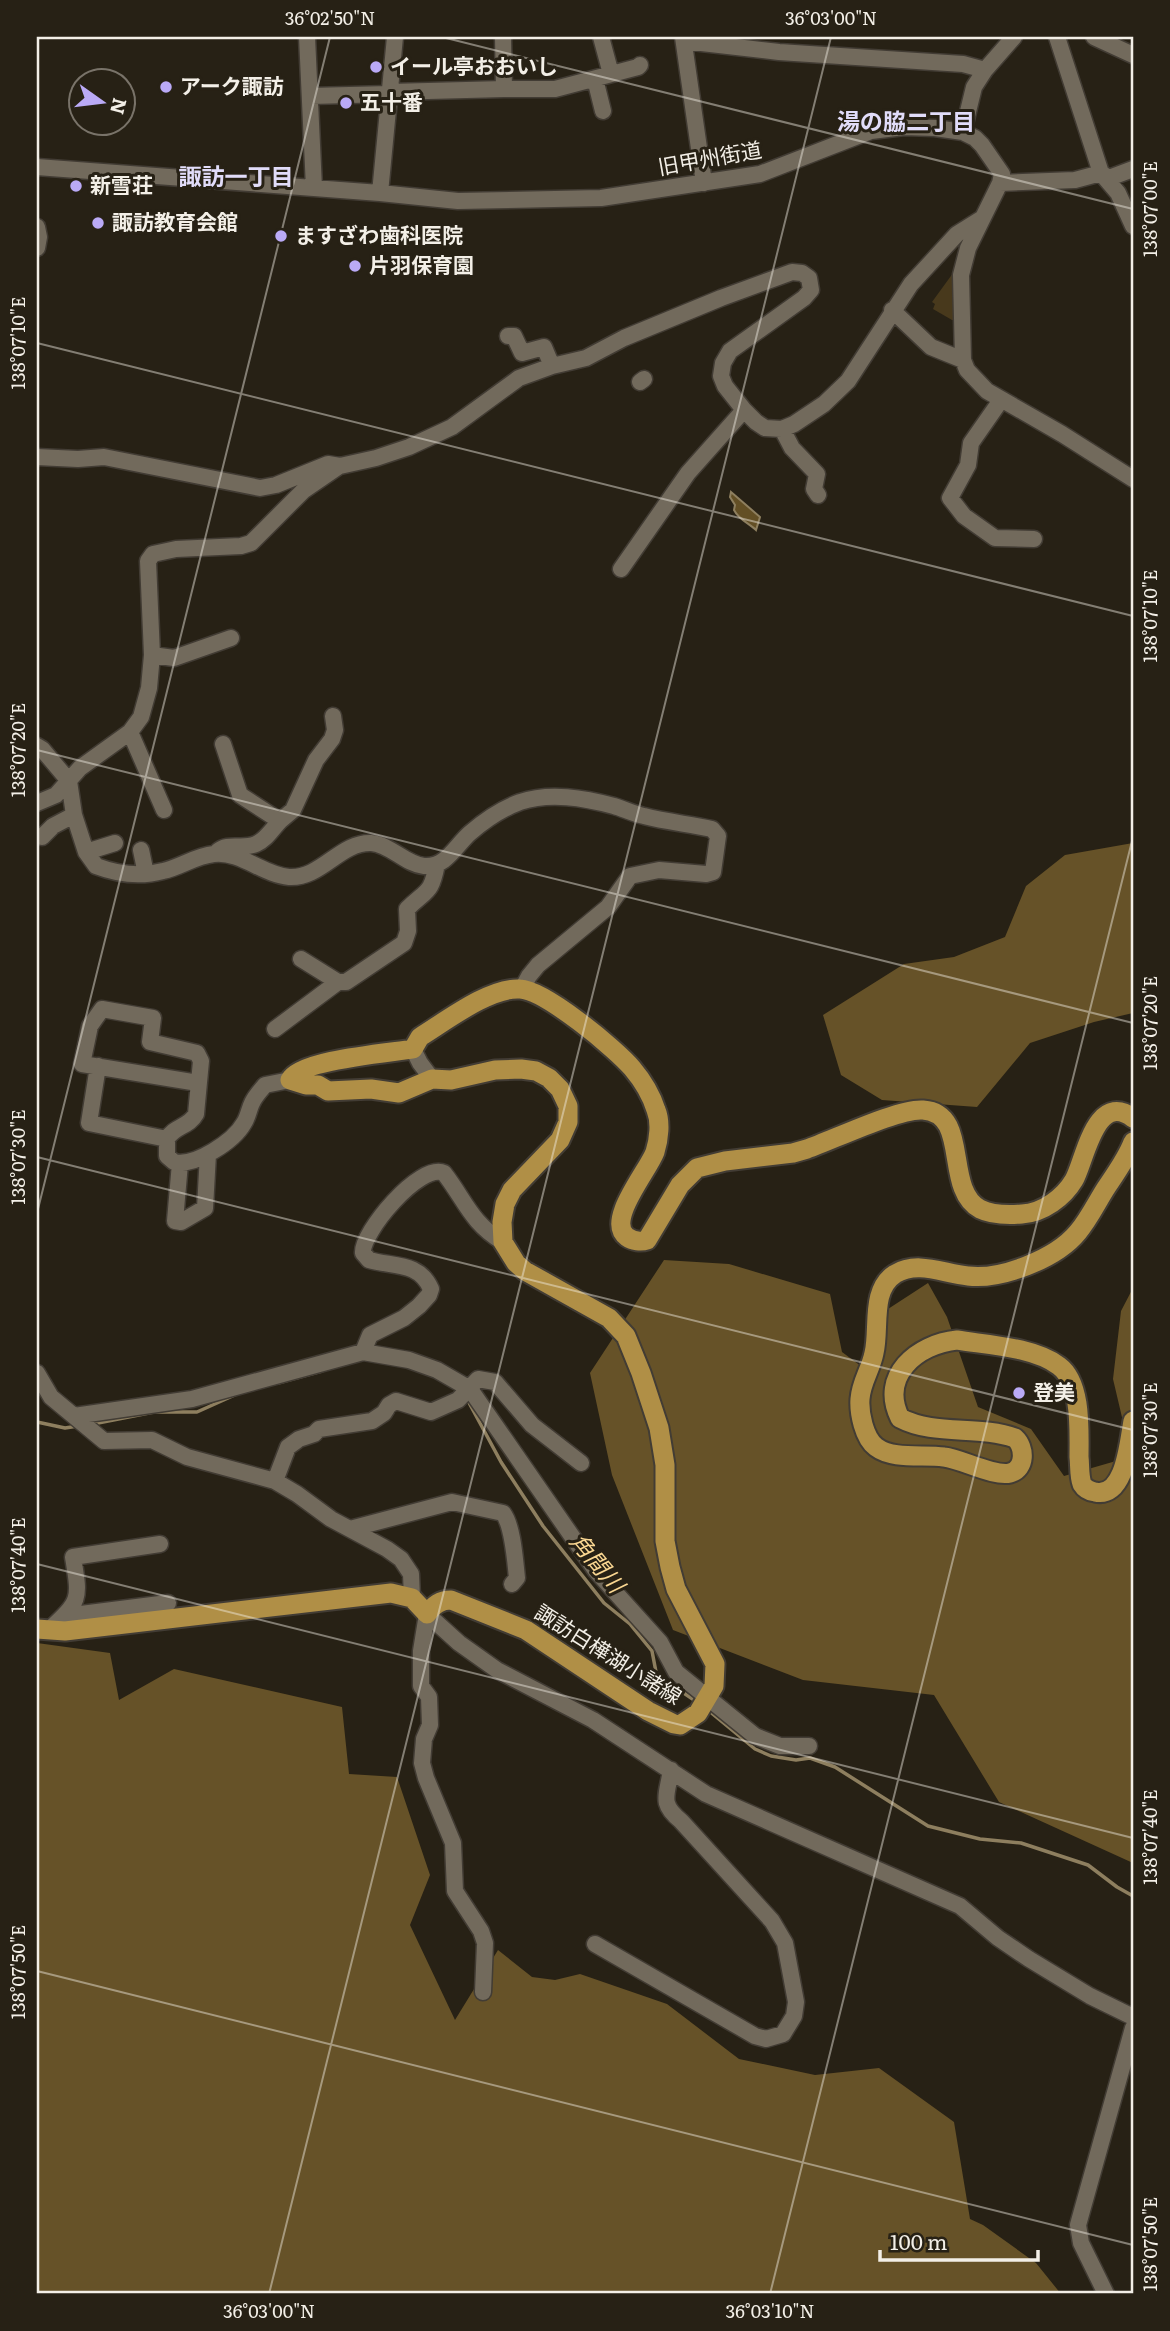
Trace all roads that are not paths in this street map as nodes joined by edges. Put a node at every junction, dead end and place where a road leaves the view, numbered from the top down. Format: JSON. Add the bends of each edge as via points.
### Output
{"nodes":[{"id":1,"x":307,"y":37,"type":"edge"},
{"id":2,"x":395,"y":37,"type":"edge"},
{"id":3,"x":503,"y":37,"type":"edge"},
{"id":4,"x":601,"y":37,"type":"edge"},
{"id":5,"x":1014,"y":37,"type":"edge"},
{"id":6,"x":1057,"y":37,"type":"edge"},
{"id":7,"x":1094,"y":37,"type":"edge"},
{"id":8,"x":683,"y":39,"type":"edge"},
{"id":9,"x":1133,"y":55,"type":"edge"},
{"id":10,"x":640,"y":65,"type":"dead end"},
{"id":11,"x":985,"y":69,"type":"junction"},
{"id":12,"x":603,"y":77,"type":"junction"},
{"id":13,"x":504,"y":89,"type":"junction"},
{"id":14,"x":390,"y":93,"type":"junction"},
{"id":15,"x":310,"y":96,"type":"junction"},
{"id":16,"x":603,"y":111,"type":"dead end"},
{"id":17,"x":963,"y":132,"type":"junction"},
{"id":18,"x":37,"y":167,"type":"edge"},
{"id":19,"x":1133,"y":169,"type":"edge"},
{"id":20,"x":1101,"y":173,"type":"junction"},
{"id":21,"x":704,"y":183,"type":"junction"},
{"id":22,"x":1000,"y":183,"type":"junction"},
{"id":23,"x":314,"y":188,"type":"junction"},
{"id":24,"x":380,"y":193,"type":"junction"},
{"id":25,"x":981,"y":219,"type":"junction"},
{"id":26,"x":1133,"y":226,"type":"edge"},
{"id":27,"x":37,"y":227,"type":"edge"},
{"id":28,"x":37,"y":248,"type":"edge"},
{"id":29,"x":892,"y":310,"type":"junction"},
{"id":30,"x":508,"y":335,"type":"dead end"},
{"id":31,"x":963,"y":360,"type":"junction"},
{"id":32,"x":552,"y":366,"type":"junction"},
{"id":33,"x":1001,"y":400,"type":"junction"},
{"id":34,"x":744,"y":410,"type":"junction"},
{"id":35,"x":782,"y":429,"type":"junction"},
{"id":36,"x":37,"y":457,"type":"edge"},
{"id":37,"x":340,"y":466,"type":"junction"},
{"id":38,"x":1133,"y":479,"type":"edge"},
{"id":39,"x":818,"y":495,"type":"dead end"},
{"id":40,"x":1034,"y":539,"type":"dead end"},
{"id":41,"x":621,"y":569,"type":"dead end"},
{"id":42,"x":231,"y":638,"type":"dead end"},
{"id":43,"x":152,"y":655,"type":"junction"},
{"id":44,"x":149,"y":688,"type":"junction"},
{"id":45,"x":166,"y":691,"type":"dead end"},
{"id":46,"x":333,"y":716,"type":"dead end"},
{"id":47,"x":130,"y":732,"type":"junction"},
{"id":48,"x":38,"y":744,"type":"edge"},
{"id":49,"x":223,"y":744,"type":"dead end"},
{"id":50,"x":69,"y":781,"type":"junction"},
{"id":51,"x":37,"y":803,"type":"edge"},
{"id":52,"x":164,"y":810,"type":"dead end"},
{"id":53,"x":74,"y":816,"type":"junction"},
{"id":54,"x":280,"y":821,"type":"junction"},
{"id":55,"x":42,"y":837,"type":"dead end"},
{"id":56,"x":115,"y":843,"type":"dead end"},
{"id":57,"x":141,"y":850,"type":"dead end"},
{"id":58,"x":86,"y":852,"type":"junction"},
{"id":59,"x":217,"y":853,"type":"junction"},
{"id":60,"x":437,"y":864,"type":"junction"},
{"id":61,"x":146,"y":874,"type":"junction"},
{"id":62,"x":301,"y":959,"type":"dead end"},
{"id":63,"x":338,"y":982,"type":"junction"},
{"id":64,"x":522,"y":989,"type":"junction"},
{"id":65,"x":275,"y":1029,"type":"dead end"},
{"id":66,"x":413,"y":1049,"type":"junction"},
{"id":67,"x":98,"y":1066,"type":"junction"},
{"id":68,"x":432,"y":1079,"type":"junction"},
{"id":69,"x":290,"y":1080,"type":"junction"},
{"id":70,"x":198,"y":1083,"type":"junction"},
{"id":71,"x":1133,"y":1118,"type":"edge"},
{"id":72,"x":167,"y":1139,"type":"junction"},
{"id":73,"x":1133,"y":1142,"type":"edge"},
{"id":74,"x":208,"y":1154,"type":"junction"},
{"id":75,"x":180,"y":1163,"type":"junction"},
{"id":76,"x":503,"y":1242,"type":"junction"},
{"id":77,"x":363,"y":1352,"type":"junction"},
{"id":78,"x":37,"y":1373,"type":"edge"},
{"id":79,"x":466,"y":1393,"type":"junction"},
{"id":80,"x":76,"y":1418,"type":"junction"},
{"id":81,"x":1133,"y":1421,"type":"edge"},
{"id":82,"x":581,"y":1463,"type":"dead end"},
{"id":83,"x":275,"y":1482,"type":"junction"},
{"id":84,"x":350,"y":1529,"type":"junction"},
{"id":85,"x":160,"y":1544,"type":"dead end"},
{"id":86,"x":512,"y":1584,"type":"dead end"},
{"id":87,"x":412,"y":1598,"type":"junction"},
{"id":88,"x":169,"y":1603,"type":"dead end"},
{"id":89,"x":67,"y":1613,"type":"junction"},
{"id":90,"x":427,"y":1614,"type":"junction"},
{"id":91,"x":43,"y":1630,"type":"edge"},
{"id":92,"x":703,"y":1706,"type":"junction"},
{"id":93,"x":809,"y":1746,"type":"dead end"},
{"id":94,"x":671,"y":1770,"type":"junction"},
{"id":95,"x":595,"y":1944,"type":"dead end"},
{"id":96,"x":483,"y":1992,"type":"dead end"},
{"id":97,"x":1133,"y":2017,"type":"edge"},
{"id":98,"x":1133,"y":2028,"type":"edge"},
{"id":99,"x":1106,"y":2294,"type":"edge"}],
"edges":[{"from":1,"to":15,"type":"street"},
{"from":2,"to":14,"type":"street"},
{"from":3,"to":13,"type":"street"},
{"from":4,"to":12,"type":"street"},
{"from":5,"to":11,"type":"street"},
{"from":6,"to":20,"type":"street"},
{"from":7,"to":9,"type":"street"},
{"from":8,"to":11,"type":"street"},
{"from":8,"to":21,"type":"street"},
{"from":10,"to":12,"type":"street"},
{"from":11,"to":17,"type":"street","via":[[974,87]]},
{"from":12,"to":13,"type":"street","via":[[555,89]]},
{"from":12,"to":16,"type":"street"},
{"from":13,"to":14,"type":"street"},
{"from":14,"to":15,"type":"street"},
{"from":14,"to":24,"type":"street"},
{"from":15,"to":23,"type":"street"},
{"from":17,"to":21,"type":"street","name":"旧甲州街道","via":[[904,127],[871,131],[760,174]]},
{"from":17,"to":22,"type":"street","via":[[989,154],[1002,174]]},
{"from":18,"to":23,"type":"street","name":"旧甲州街道"},
{"from":19,"to":20,"type":"street","via":[[1109,178]]},
{"from":20,"to":22,"type":"street","via":[[1075,180]]},
{"from":20,"to":26,"type":"street","via":[[1118,193]]},
{"from":21,"to":24,"type":"street","name":"旧甲州街道","via":[[601,198],[458,201]]},
{"from":22,"to":25,"type":"street"},
{"from":23,"to":24,"type":"street","name":"旧甲州街道"},
{"from":25,"to":29,"type":"street","via":[[957,234]]},
{"from":25,"to":31,"type":"street","via":[[961,275]]},
{"from":27,"to":28,"type":"street"},
{"from":29,"to":31,"type":"street","via":[[931,346]]},
{"from":29,"to":35,"type":"street","via":[[848,381],[824,404]]},
{"from":30,"to":32,"type":"street","via":[[514,336],[522,352],[544,347]]},
{"from":31,"to":33,"type":"street","via":[[977,382]]},
{"from":32,"to":34,"type":"street","via":[[586,358],[721,298],[792,271],[802,272],[811,289],[804,298],[743,340],[723,363],[725,387]]},
{"from":32,"to":37,"type":"street","via":[[519,378],[452,427],[376,458]]},
{"from":33,"to":38,"type":"street"},
{"from":33,"to":40,"type":"street","via":[[971,443],[968,465],[950,498],[964,516],[995,538]]},
{"from":34,"to":35,"type":"street","via":[[765,428]]},
{"from":34,"to":41,"type":"street","via":[[688,473]]},
{"from":35,"to":39,"type":"street","via":[[792,448],[817,474],[814,489]]},
{"from":36,"to":37,"type":"street","via":[[104,457],[260,488],[328,464]]},
{"from":37,"to":43,"type":"street","via":[[303,491],[251,543],[153,554],[148,561]]},
{"from":42,"to":43,"type":"street","via":[[174,658]]},
{"from":43,"to":44,"type":"street"},
{"from":44,"to":45,"type":"street"},
{"from":44,"to":47,"type":"street","via":[[141,717]]},
{"from":46,"to":54,"type":"street","via":[[332,739],[293,810]]},
{"from":47,"to":50,"type":"street"},
{"from":47,"to":52,"type":"street"},
{"from":48,"to":50,"type":"street"},
{"from":49,"to":54,"type":"street","via":[[240,795]]},
{"from":50,"to":51,"type":"street","via":[[56,796]]},
{"from":50,"to":53,"type":"street"},
{"from":53,"to":55,"type":"street"},
{"from":53,"to":58,"type":"street"},
{"from":54,"to":59,"type":"street","via":[[256,844],[221,848]]},
{"from":56,"to":58,"type":"street"},
{"from":57,"to":61,"type":"street"},
{"from":58,"to":61,"type":"street","via":[[96,866]]},
{"from":59,"to":60,"type":"street","via":[[287,877],[302,877],[371,843],[409,861]]},
{"from":59,"to":61,"type":"street"},
{"from":60,"to":63,"type":"street","via":[[434,883],[407,909],[404,943],[346,982]]},
{"from":60,"to":64,"type":"street","via":[[498,812],[535,798],[592,801],[712,830],[718,836],[713,873],[659,870],[630,876],[608,907],[538,965]]},
{"from":62,"to":63,"type":"street"},
{"from":63,"to":65,"type":"street"},
{"from":64,"to":66,"type":"main road","via":[[500,991],[474,1005],[420,1037]]},
{"from":64,"to":71,"type":"main road","via":[[566,1011],[631,1067],[647,1087],[658,1113],[658,1138],[620,1221],[624,1235],[631,1240],[647,1240],[680,1185],[697,1168],[793,1153],[922,1110],[936,1113],[948,1124],[963,1189],[973,1204],[988,1212],[1030,1214],[1048,1206],[1068,1188],[1098,1122],[1115,1113]]},
{"from":66,"to":68,"type":"street"},
{"from":66,"to":69,"type":"main road","via":[[318,1064],[292,1074]]},
{"from":67,"to":70,"type":"street"},
{"from":67,"to":70,"type":"street","via":[[82,1064],[90,1027],[102,1009],[153,1018],[150,1042],[197,1053],[201,1061]]},
{"from":67,"to":72,"type":"street","via":[[89,1123]]},
{"from":68,"to":69,"type":"main road","via":[[399,1093],[328,1091]]},
{"from":68,"to":76,"type":"main road","via":[[451,1080],[495,1070],[536,1071],[560,1089],[568,1106],[568,1122],[560,1140],[505,1204]]},
{"from":69,"to":74,"type":"street","via":[[265,1085],[238,1132]]},
{"from":70,"to":72,"type":"street","via":[[192,1120],[175,1128]]},
{"from":72,"to":75,"type":"street","via":[[167,1156]]},
{"from":73,"to":81,"type":"main road","via":[[1078,1232],[1048,1256],[987,1276],[929,1268],[908,1269],[892,1277],[880,1296],[874,1355],[859,1401],[861,1420],[873,1446],[882,1451],[944,1457],[1007,1474],[1017,1469],[1022,1458],[1020,1442],[900,1418],[893,1398],[897,1379],[915,1355],[943,1341],[1041,1355],[1062,1367],[1072,1383],[1083,1486],[1101,1493],[1111,1490],[1120,1478]]},
{"from":74,"to":75,"type":"street"},
{"from":74,"to":75,"type":"street","via":[[205,1208],[181,1222],[175,1221]]},
{"from":76,"to":77,"type":"street","via":[[467,1210],[444,1173],[430,1172],[407,1186],[365,1240],[363,1254],[369,1260],[414,1270],[431,1289],[404,1318],[370,1335]]},
{"from":76,"to":92,"type":"main road","name":"諏訪白樺湖小諸線","via":[[525,1271],[609,1318],[630,1344],[659,1428],[670,1567],[676,1589],[715,1664],[715,1686]]},
{"from":77,"to":79,"type":"street","via":[[409,1360],[446,1373]]},
{"from":77,"to":80,"type":"street","via":[[192,1399]]},
{"from":78,"to":80,"type":"street","via":[[51,1397]]},
{"from":79,"to":82,"type":"street","via":[[478,1379],[495,1382],[532,1425]]},
{"from":79,"to":83,"type":"street","via":[[431,1412],[396,1401],[372,1421],[319,1429],[288,1447]]},
{"from":79,"to":92,"type":"street","via":[[596,1570],[660,1642]]},
{"from":80,"to":83,"type":"street","via":[[104,1441],[152,1440],[187,1457]]},
{"from":83,"to":84,"type":"street"},
{"from":84,"to":86,"type":"street","via":[[439,1504],[503,1513],[515,1560],[517,1578]]},
{"from":84,"to":87,"type":"street","via":[[401,1559],[411,1574]]},
{"from":85,"to":89,"type":"street","via":[[73,1557],[79,1588]]},
{"from":87,"to":90,"type":"main road"},
{"from":87,"to":91,"type":"main road","via":[[379,1593]]},
{"from":88,"to":89,"type":"street"},
{"from":89,"to":91,"type":"street"},
{"from":90,"to":92,"type":"main road","name":"諏訪白樺湖小諸線","via":[[443,1600],[451,1600],[526,1630],[662,1720],[680,1725]]},
{"from":90,"to":94,"type":"street","via":[[497,1670],[593,1720]]},
{"from":90,"to":96,"type":"street","via":[[421,1686],[429,1697],[430,1725],[422,1763],[453,1843],[455,1891],[485,1943]]},
{"from":92,"to":93,"type":"street","via":[[780,1746]]},
{"from":94,"to":95,"type":"street","via":[[669,1811],[764,1912],[785,1943],[796,2003],[794,2016],[783,2034],[766,2039],[755,2036]]},
{"from":94,"to":97,"type":"street","via":[[706,1794],[960,1906],[1029,1959]]},
{"from":98,"to":99,"type":"street","via":[[1078,2225],[1080,2243]]}]}
